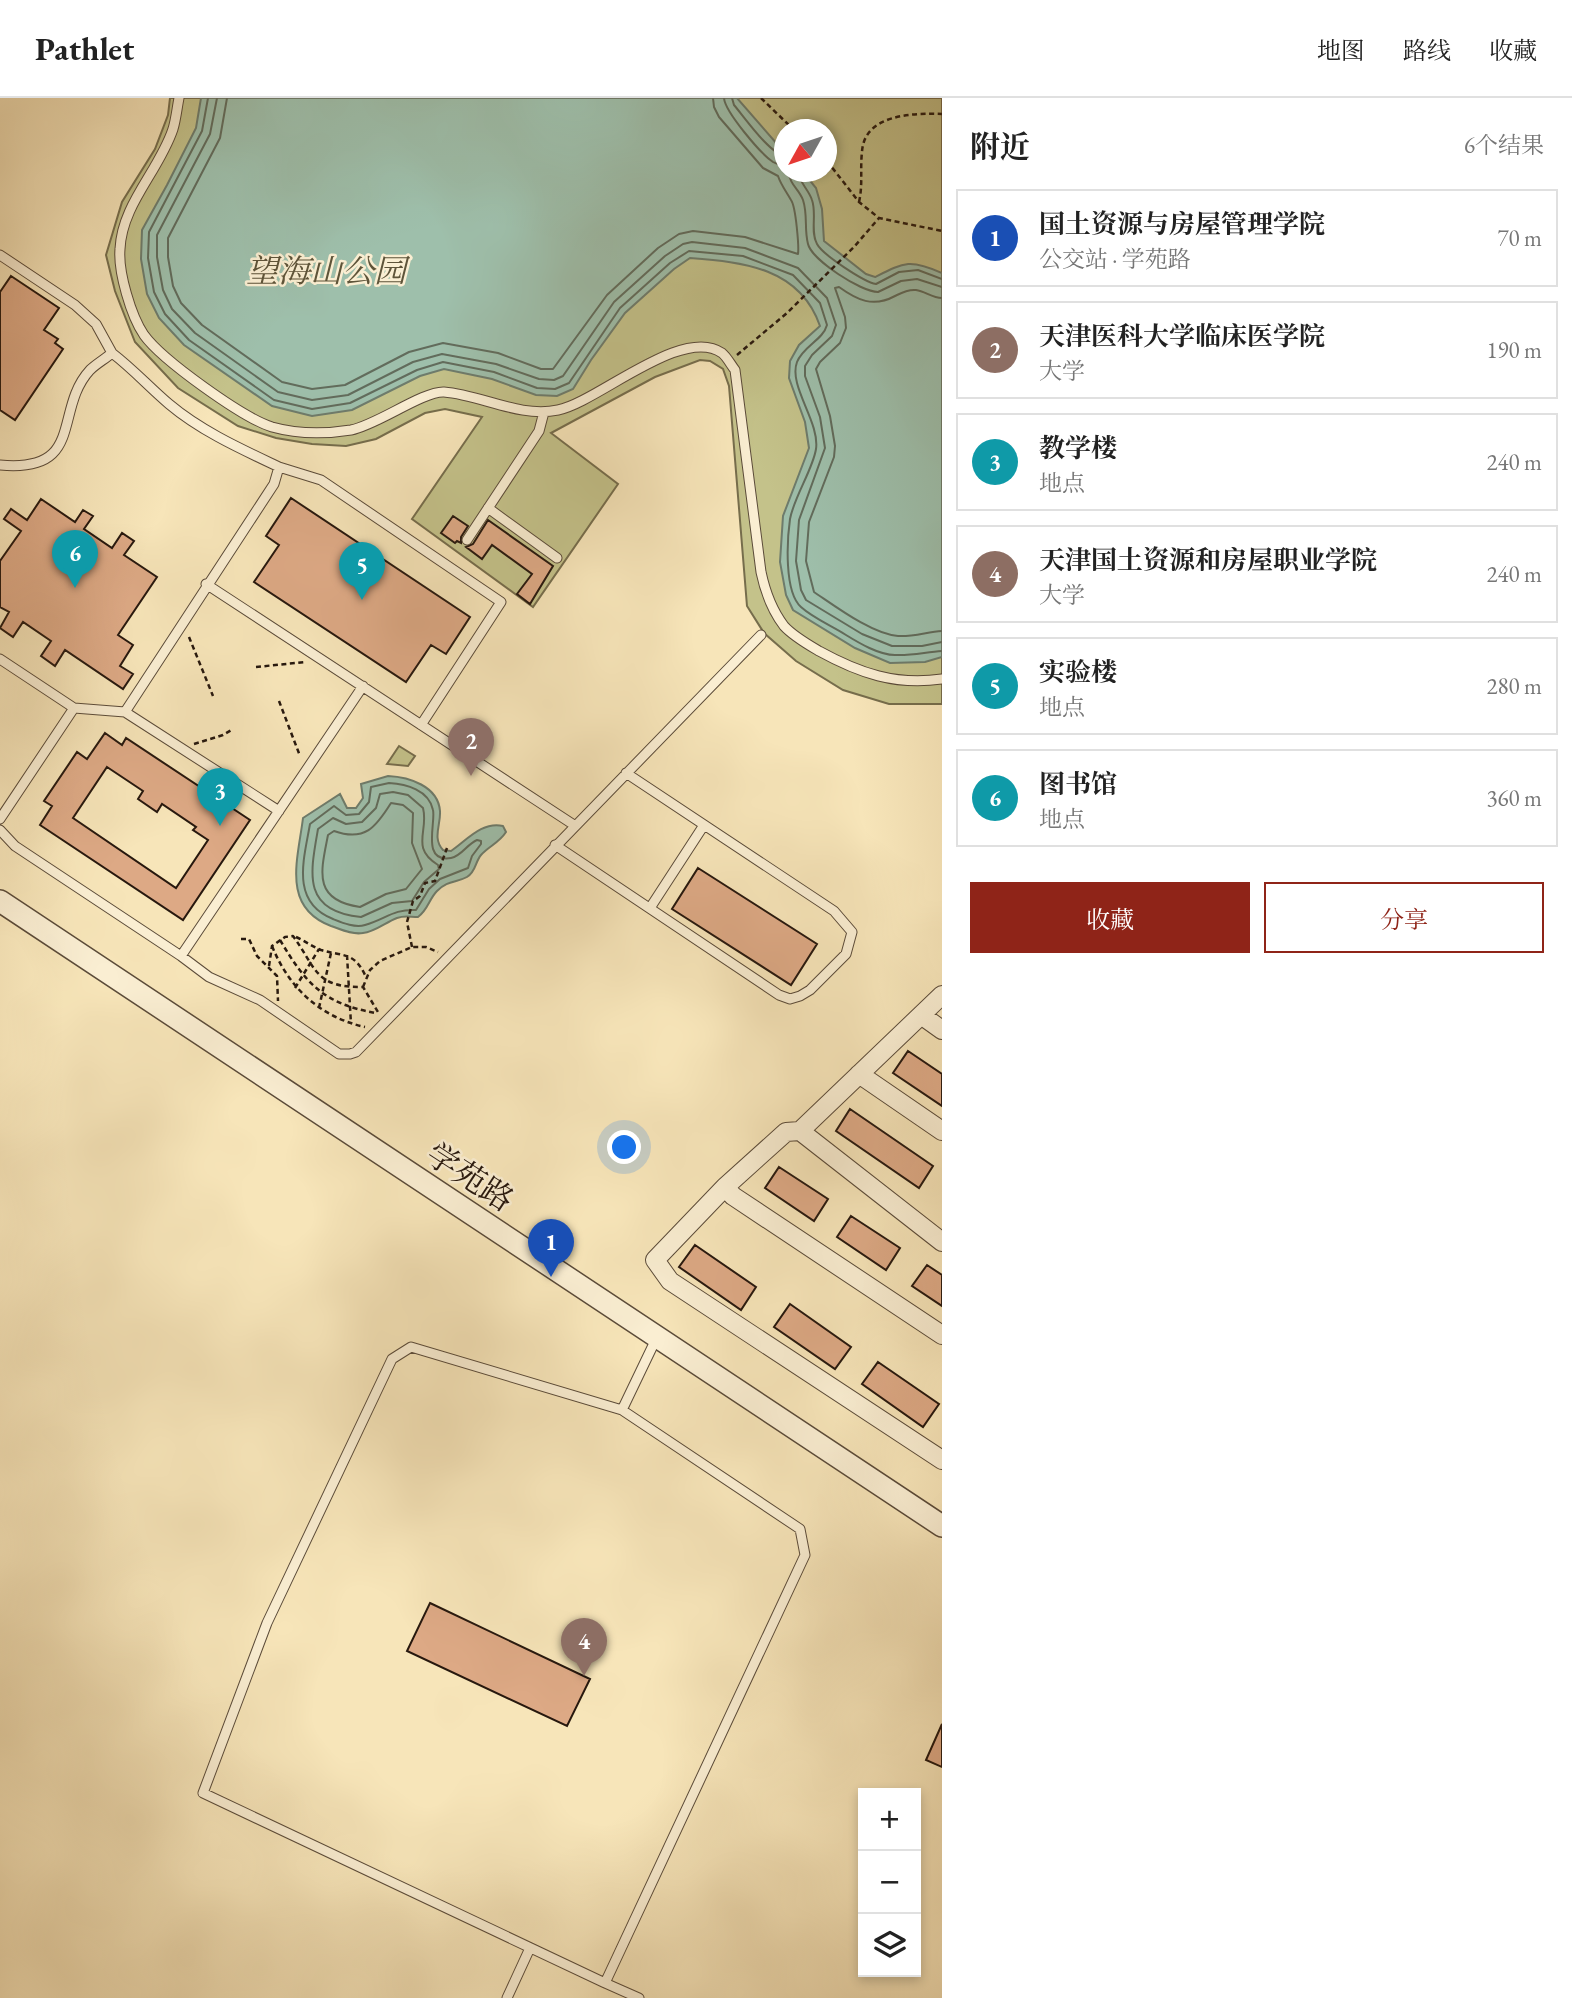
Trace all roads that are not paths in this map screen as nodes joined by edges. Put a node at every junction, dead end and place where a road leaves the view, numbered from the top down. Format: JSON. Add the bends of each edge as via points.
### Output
{"nodes":[{"id":1,"x":179,"y":98,"type":"edge"},
{"id":2,"x":0,"y":255,"type":"edge"},
{"id":3,"x":111,"y":353,"type":"junction"},
{"id":4,"x":544,"y":412,"type":"junction"},
{"id":5,"x":1,"y":466,"type":"edge"},
{"id":6,"x":278,"y":467,"type":"junction"},
{"id":7,"x":488,"y":508,"type":"junction"},
{"id":8,"x":467,"y":540,"type":"dead end"},
{"id":9,"x":558,"y":558,"type":"dead end"},
{"id":10,"x":206,"y":584,"type":"junction"},
{"id":11,"x":761,"y":635,"type":"dead end"},
{"id":12,"x":0,"y":659,"type":"edge"},
{"id":13,"x":942,"y":679,"type":"edge"},
{"id":14,"x":363,"y":686,"type":"junction"},
{"id":15,"x":74,"y":708,"type":"junction"},
{"id":16,"x":125,"y":712,"type":"junction"},
{"id":17,"x":421,"y":725,"type":"junction"},
{"id":18,"x":626,"y":773,"type":"junction"},
{"id":19,"x":279,"y":811,"type":"junction"},
{"id":20,"x":0,"y":819,"type":"edge"},
{"id":21,"x":574,"y":825,"type":"junction"},
{"id":22,"x":704,"y":825,"type":"junction"},
{"id":23,"x":0,"y":830,"type":"edge"},
{"id":24,"x":555,"y":845,"type":"junction"},
{"id":25,"x":0,"y":888,"type":"edge"},
{"id":26,"x":0,"y":901,"type":"edge"},
{"id":27,"x":650,"y":908,"type":"junction"},
{"id":28,"x":181,"y":956,"type":"junction"},
{"id":29,"x":942,"y":995,"type":"edge"},
{"id":30,"x":921,"y":1015,"type":"junction"},
{"id":31,"x":942,"y":1030,"type":"edge"},
{"id":32,"x":859,"y":1074,"type":"junction"},
{"id":33,"x":800,"y":1131,"type":"junction"},
{"id":34,"x":942,"y":1131,"type":"edge"},
{"id":35,"x":725,"y":1187,"type":"junction"},
{"id":36,"x":942,"y":1242,"type":"edge"},
{"id":37,"x":942,"y":1335,"type":"edge"},
{"id":38,"x":657,"y":1338,"type":"junction"},
{"id":39,"x":622,"y":1410,"type":"junction"},
{"id":40,"x":942,"y":1460,"type":"edge"},
{"id":41,"x":942,"y":1510,"type":"edge"},
{"id":42,"x":942,"y":1526,"type":"edge"},
{"id":43,"x":530,"y":1948,"type":"junction"},
{"id":44,"x":606,"y":1983,"type":"junction"},
{"id":45,"x":507,"y":1998,"type":"edge"},
{"id":46,"x":639,"y":1998,"type":"edge"}],
"edges":[{"from":1,"to":4,"type":"lane","via":[[173,129],[122,229],[119,252],[135,319],[145,336],[169,358],[249,417],[298,432],[354,429],[441,392]]},
{"from":2,"to":3,"type":"lane","via":[[75,304],[96,324]]},
{"from":3,"to":5,"type":"lane","via":[[89,371],[58,447],[29,466]]},
{"from":3,"to":6,"type":"lane","via":[[203,428]]},
{"from":4,"to":7,"type":"lane","via":[[540,431]]},
{"from":4,"to":13,"type":"lane","via":[[578,403],[677,352],[706,347],[723,354],[735,370],[761,572],[775,612],[786,628],[842,664],[901,681]]},
{"from":6,"to":10,"type":"lane","via":[[274,484]]},
{"from":6,"to":17,"type":"lane","via":[[321,480],[501,602]]},
{"from":7,"to":8,"type":"lane"},
{"from":7,"to":9,"type":"lane"},
{"from":10,"to":14,"type":"lane"},
{"from":10,"to":16,"type":"lane"},
{"from":11,"to":18,"type":"lane"},
{"from":12,"to":15,"type":"lane"},
{"from":14,"to":17,"type":"lane"},
{"from":14,"to":19,"type":"lane"},
{"from":15,"to":16,"type":"lane"},
{"from":15,"to":20,"type":"lane","via":[[32,762]]},
{"from":16,"to":19,"type":"lane"},
{"from":17,"to":21,"type":"lane"},
{"from":18,"to":21,"type":"lane"},
{"from":18,"to":22,"type":"lane"},
{"from":19,"to":28,"type":"lane"},
{"from":21,"to":24,"type":"lane"},
{"from":22,"to":27,"type":"lane"},
{"from":22,"to":27,"type":"lane","via":[[834,911],[852,932],[846,954],[810,990],[790,999]]},
{"from":23,"to":28,"type":"lane","via":[[15,846]]},
{"from":24,"to":27,"type":"lane"},
{"from":24,"to":28,"type":"lane","via":[[355,1052],[345,1055],[274,1010],[209,977]]},
{"from":25,"to":41,"type":"street","name":"学苑路"},
{"from":26,"to":38,"type":"street","name":"学苑路"},
{"from":29,"to":30,"type":"street"},
{"from":30,"to":31,"type":"street"},
{"from":30,"to":32,"type":"street"},
{"from":32,"to":33,"type":"street"},
{"from":32,"to":34,"type":"street"},
{"from":33,"to":35,"type":"street","via":[[786,1132]]},
{"from":33,"to":36,"type":"street"},
{"from":35,"to":37,"type":"street"},
{"from":35,"to":40,"type":"street","via":[[655,1260],[670,1282]]},
{"from":38,"to":39,"type":"lane"},
{"from":38,"to":42,"type":"street","name":"学苑路"},
{"from":39,"to":43,"type":"lane","via":[[411,1347],[393,1359],[267,1623],[203,1793]]},
{"from":39,"to":44,"type":"lane","via":[[800,1529],[805,1555]]},
{"from":43,"to":44,"type":"lane"},
{"from":43,"to":45,"type":"lane"},
{"from":44,"to":46,"type":"lane"}]}
